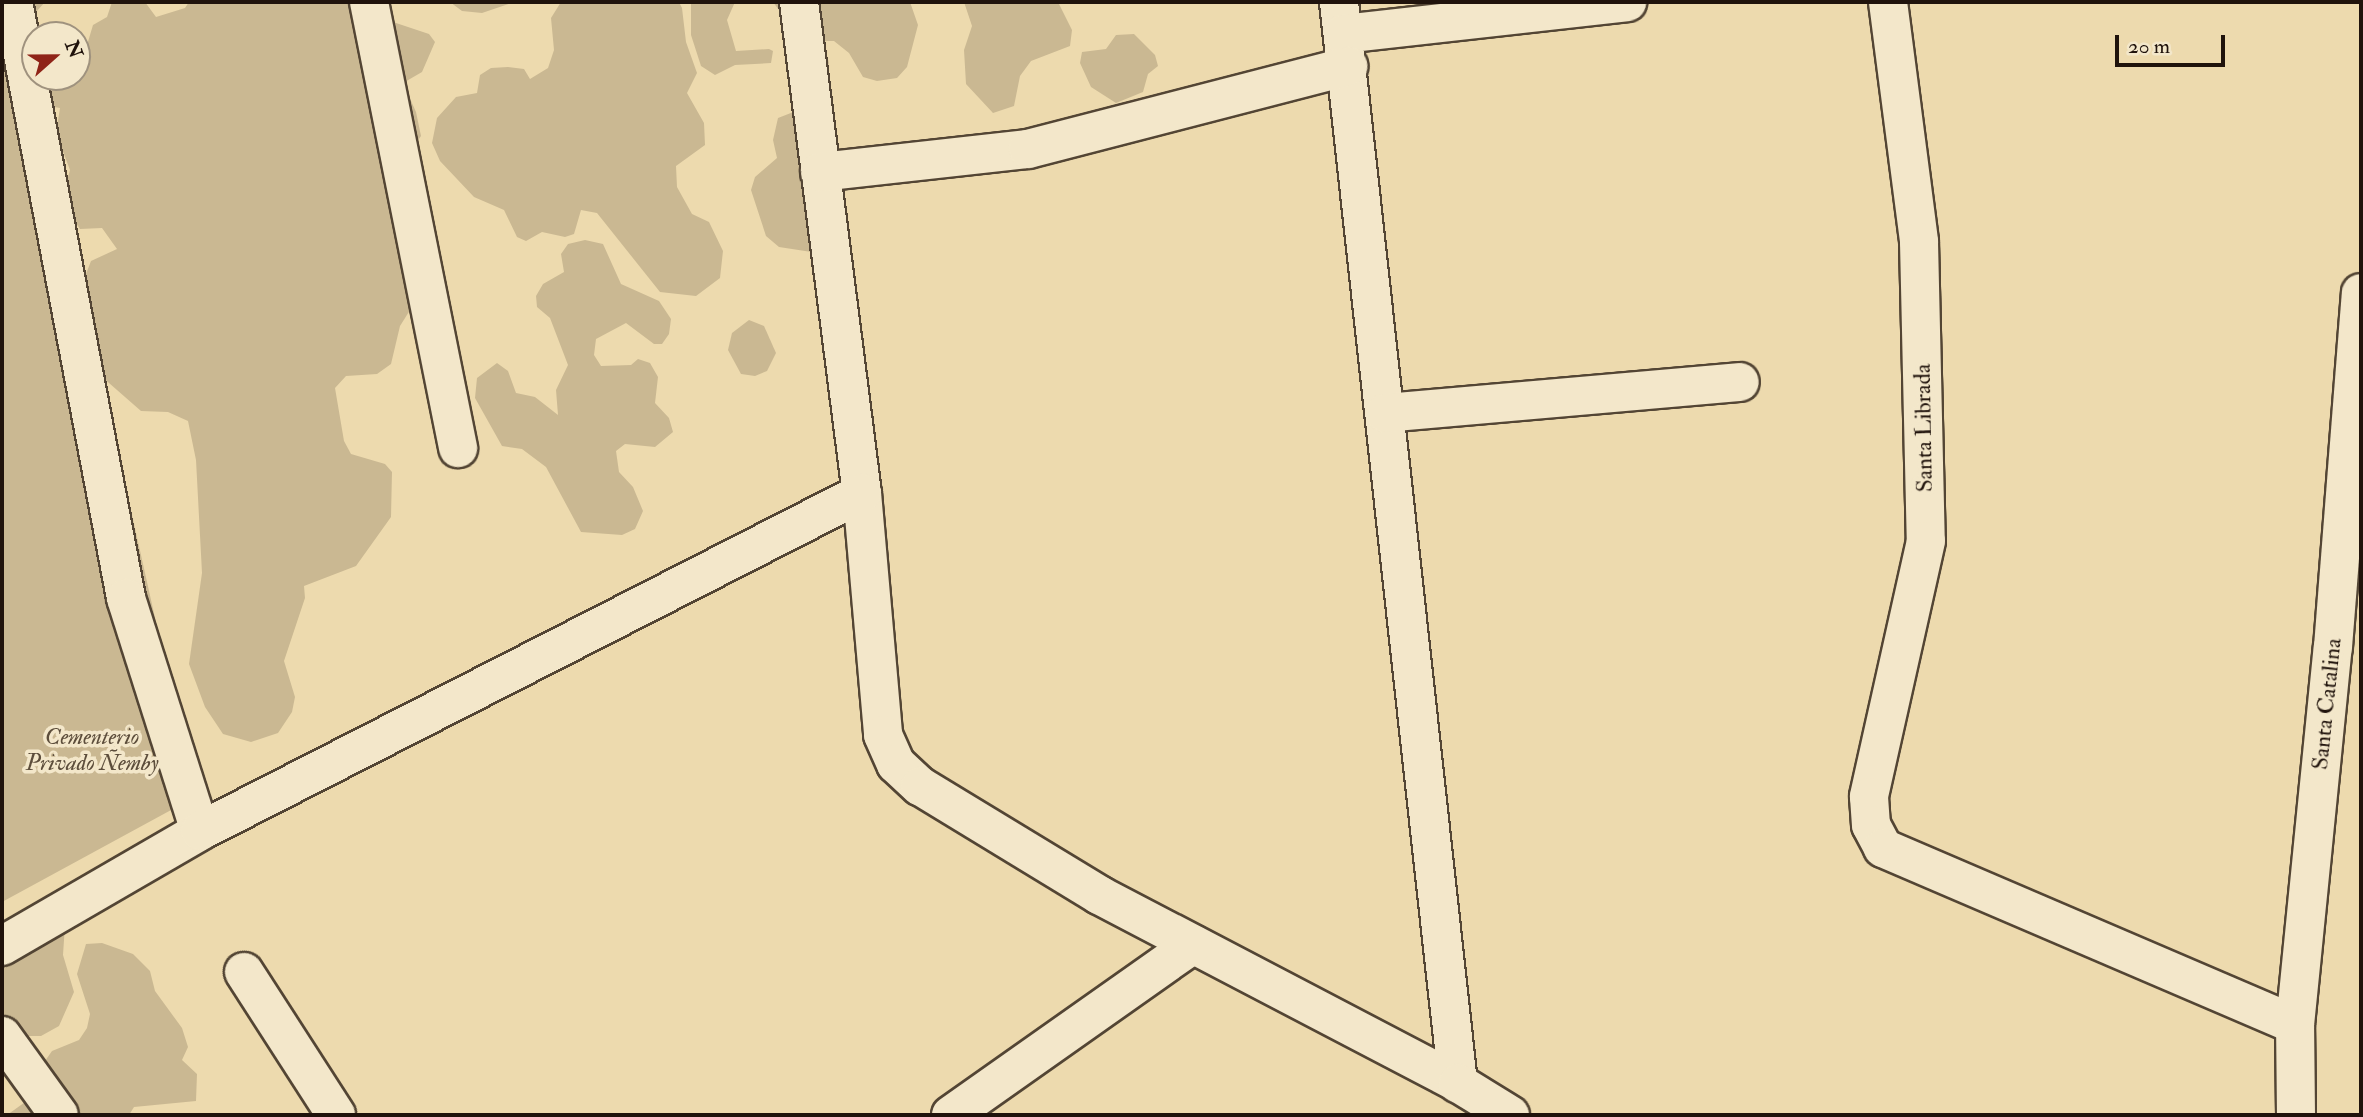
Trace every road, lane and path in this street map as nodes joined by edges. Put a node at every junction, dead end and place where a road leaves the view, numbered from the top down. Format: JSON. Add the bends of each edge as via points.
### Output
{"nodes":[{"id":1,"x":13,"y":2,"type":"edge"},
{"id":2,"x":369,"y":2,"type":"edge"},
{"id":3,"x":799,"y":2,"type":"edge"},
{"id":4,"x":1627,"y":2,"type":"edge"},
{"id":5,"x":1888,"y":2,"type":"edge"},
{"id":6,"x":1343,"y":34,"type":"edge"},
{"id":7,"x":820,"y":172,"type":"junction"},
{"id":8,"x":2361,"y":293,"type":"edge"},
{"id":9,"x":1740,"y":382,"type":"dead end"},
{"id":10,"x":1385,"y":413,"type":"junction"},
{"id":11,"x":458,"y":448,"type":"dead end"},
{"id":12,"x":862,"y":493,"type":"junction"},
{"id":13,"x":2347,"y":647,"type":"edge"},
{"id":14,"x":200,"y":831,"type":"junction"},
{"id":15,"x":1193,"y":944,"type":"junction"},
{"id":16,"x":2,"y":946,"type":"edge"},
{"id":17,"x":244,"y":972,"type":"dead end"},
{"id":18,"x":2295,"y":1025,"type":"junction"},
{"id":19,"x":2,"y":1036,"type":"edge"},
{"id":20,"x":1458,"y":1083,"type":"junction"},
{"id":21,"x":1504,"y":1114,"type":"edge"},
{"id":22,"x":59,"y":1115,"type":"edge"},
{"id":23,"x":336,"y":1115,"type":"edge"},
{"id":24,"x":951,"y":1115,"type":"edge"},
{"id":25,"x":2296,"y":1115,"type":"edge"}],
"edges":[{"from":1,"to":14,"type":"street","via":[[126,598]]},
{"from":2,"to":11,"type":"street"},
{"from":3,"to":7,"type":"street"},
{"from":4,"to":6,"type":"street"},
{"from":5,"to":18,"type":"street","name":"Santa Librada","via":[[1919,242],[1926,541],[1869,797],[1871,825],[1883,848]]},
{"from":6,"to":7,"type":"street","via":[[1028,149]]},
{"from":6,"to":10,"type":"street"},
{"from":7,"to":12,"type":"street"},
{"from":8,"to":13,"type":"street","name":"Santa Catalina"},
{"from":9,"to":10,"type":"street"},
{"from":10,"to":20,"type":"street"},
{"from":12,"to":14,"type":"street"},
{"from":12,"to":15,"type":"street","via":[[883,735],[896,764],[920,786],[1099,895]]},
{"from":13,"to":18,"type":"street","name":"Santa Catalina"},
{"from":14,"to":16,"type":"street"},
{"from":15,"to":20,"type":"street"},
{"from":15,"to":24,"type":"street"},
{"from":17,"to":23,"type":"street"},
{"from":18,"to":25,"type":"street","name":"Santa Catalina"},
{"from":19,"to":22,"type":"street"},
{"from":20,"to":21,"type":"street"}]}
